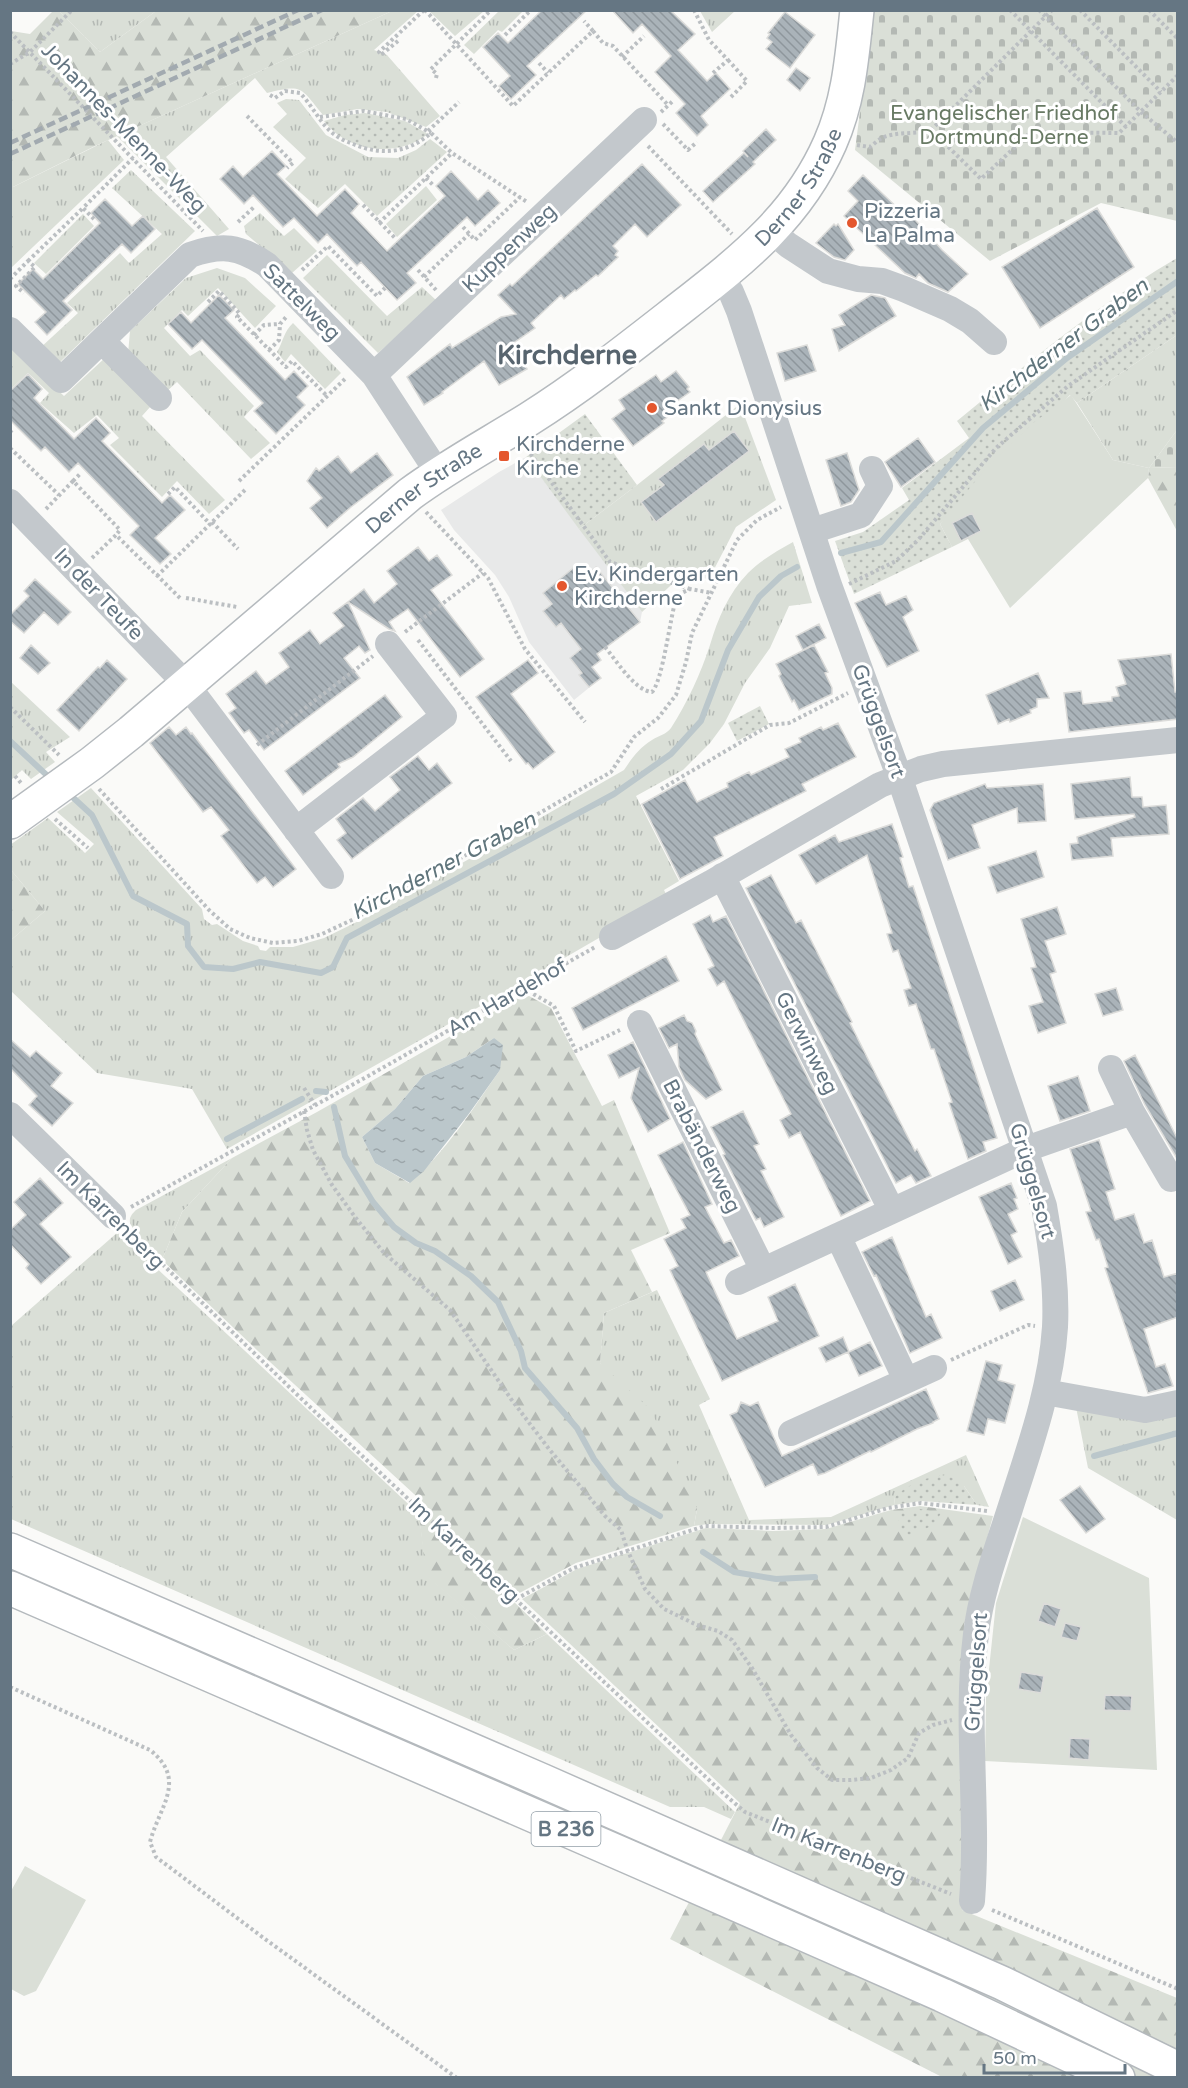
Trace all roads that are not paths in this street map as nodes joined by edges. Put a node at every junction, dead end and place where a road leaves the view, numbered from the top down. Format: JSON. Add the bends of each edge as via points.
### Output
{"nodes":[{"id":1,"x":857,"y":10,"type":"edge"},
{"id":2,"x":648,"y":122,"type":"road end"},
{"id":3,"x":772,"y":231,"type":"junction"},
{"id":4,"x":721,"y":277,"type":"junction"},
{"id":5,"x":10,"y":330,"type":"edge"},
{"id":6,"x":102,"y":340,"type":"junction"},
{"id":7,"x":994,"y":342,"type":"dead end"},
{"id":8,"x":368,"y":369,"type":"junction"},
{"id":9,"x":159,"y":398,"type":"dead end"},
{"id":10,"x":872,"y":469,"type":"dead end"},
{"id":11,"x":438,"y":473,"type":"junction"},
{"id":12,"x":10,"y":502,"type":"edge"},
{"id":13,"x":812,"y":531,"type":"junction"},
{"id":14,"x":388,"y":644,"type":"road end"},
{"id":15,"x":187,"y":685,"type":"junction"},
{"id":16,"x":1178,"y":740,"type":"edge"},
{"id":17,"x":899,"y":776,"type":"junction"},
{"id":18,"x":10,"y":822,"type":"edge"},
{"id":19,"x":296,"y":830,"type":"junction"},
{"id":20,"x":331,"y":876,"type":"dead end"},
{"id":21,"x":722,"y":876,"type":"junction"},
{"id":22,"x":612,"y":937,"type":"road end"},
{"id":23,"x":640,"y":1023,"type":"road end"},
{"id":24,"x":1111,"y":1068,"type":"dead end"},
{"id":25,"x":1132,"y":1112,"type":"junction"},
{"id":26,"x":10,"y":1115,"type":"edge"},
{"id":27,"x":1026,"y":1149,"type":"junction"},
{"id":28,"x":1171,"y":1179,"type":"dead end"},
{"id":29,"x":892,"y":1211,"type":"junction"},
{"id":30,"x":113,"y":1216,"type":"road end"},
{"id":31,"x":838,"y":1236,"type":"junction"},
{"id":32,"x":763,"y":1270,"type":"junction"},
{"id":33,"x":738,"y":1282,"type":"dead end"},
{"id":34,"x":934,"y":1368,"type":"road end"},
{"id":35,"x":906,"y":1380,"type":"junction"},
{"id":36,"x":1045,"y":1392,"type":"junction"},
{"id":37,"x":1178,"y":1403,"type":"edge"},
{"id":38,"x":791,"y":1434,"type":"dead end"},
{"id":39,"x":10,"y":1550,"type":"edge"},
{"id":40,"x":10,"y":1588,"type":"edge"},
{"id":41,"x":972,"y":1901,"type":"road end"},
{"id":42,"x":1178,"y":2069,"type":"edge"},
{"id":43,"x":1118,"y":2078,"type":"edge"}],
"edges":[{"from":1,"to":3,"type":"main road","name":"Derner Straße","via":[[846,99],[830,143],[810,183]]},
{"from":2,"to":8,"type":"street","name":"Kuppenweg"},
{"from":3,"to":4,"type":"main road","name":"Derner Straße"},
{"from":3,"to":7,"type":"street","via":[[828,270],[904,289],[950,309]]},
{"from":4,"to":11,"type":"main road","name":"Derner Straße","via":[[563,397]]},
{"from":4,"to":13,"type":"street","name":"Grüggelsort","via":[[739,311]]},
{"from":5,"to":6,"type":"street","via":[[61,380]]},
{"from":6,"to":8,"type":"street","name":"Sattelweg","via":[[190,255],[224,248],[255,257],[267,266]]},
{"from":6,"to":9,"type":"street"},
{"from":8,"to":11,"type":"street","name":"Sattelweg"},
{"from":10,"to":13,"type":"street","via":[[880,486],[861,515]]},
{"from":11,"to":15,"type":"main road","name":"Derner Straße"},
{"from":12,"to":15,"type":"street","name":"In der Teufe"},
{"from":13,"to":17,"type":"street","name":"Grüggelsort"},
{"from":14,"to":19,"type":"street","via":[[444,716]]},
{"from":15,"to":18,"type":"main road","name":"Derner Straße","via":[[74,777]]},
{"from":15,"to":19,"type":"street","name":"In der Teufe"},
{"from":16,"to":17,"type":"street","via":[[943,764]]},
{"from":17,"to":21,"type":"street"},
{"from":17,"to":27,"type":"street","name":"Grüggelsort"},
{"from":19,"to":20,"type":"street","name":"In der Teufe"},
{"from":21,"to":22,"type":"street"},
{"from":21,"to":29,"type":"street","name":"Gerwinweg"},
{"from":23,"to":32,"type":"street","name":"Brabänderweg"},
{"from":24,"to":25,"type":"street"},
{"from":25,"to":27,"type":"street"},
{"from":25,"to":28,"type":"street"},
{"from":26,"to":30,"type":"street","name":"Im Karrenberg"},
{"from":27,"to":29,"type":"street"},
{"from":27,"to":36,"type":"street","name":"Grüggelsort","via":[[1044,1206],[1055,1288],[1055,1328]]},
{"from":29,"to":31,"type":"street"},
{"from":31,"to":32,"type":"street"},
{"from":31,"to":35,"type":"street"},
{"from":32,"to":33,"type":"street"},
{"from":34,"to":35,"type":"street"},
{"from":35,"to":38,"type":"street"},
{"from":36,"to":37,"type":"street","via":[[1145,1410]]},
{"from":36,"to":41,"type":"street","name":"Grüggelsort","via":[[981,1603],[976,1634]]},
{"from":39,"to":42,"type":"main road","number":"B 236","via":[[991,1978]]},
{"from":40,"to":43,"type":"main road","number":"B 236","via":[[942,1995]]}]}
